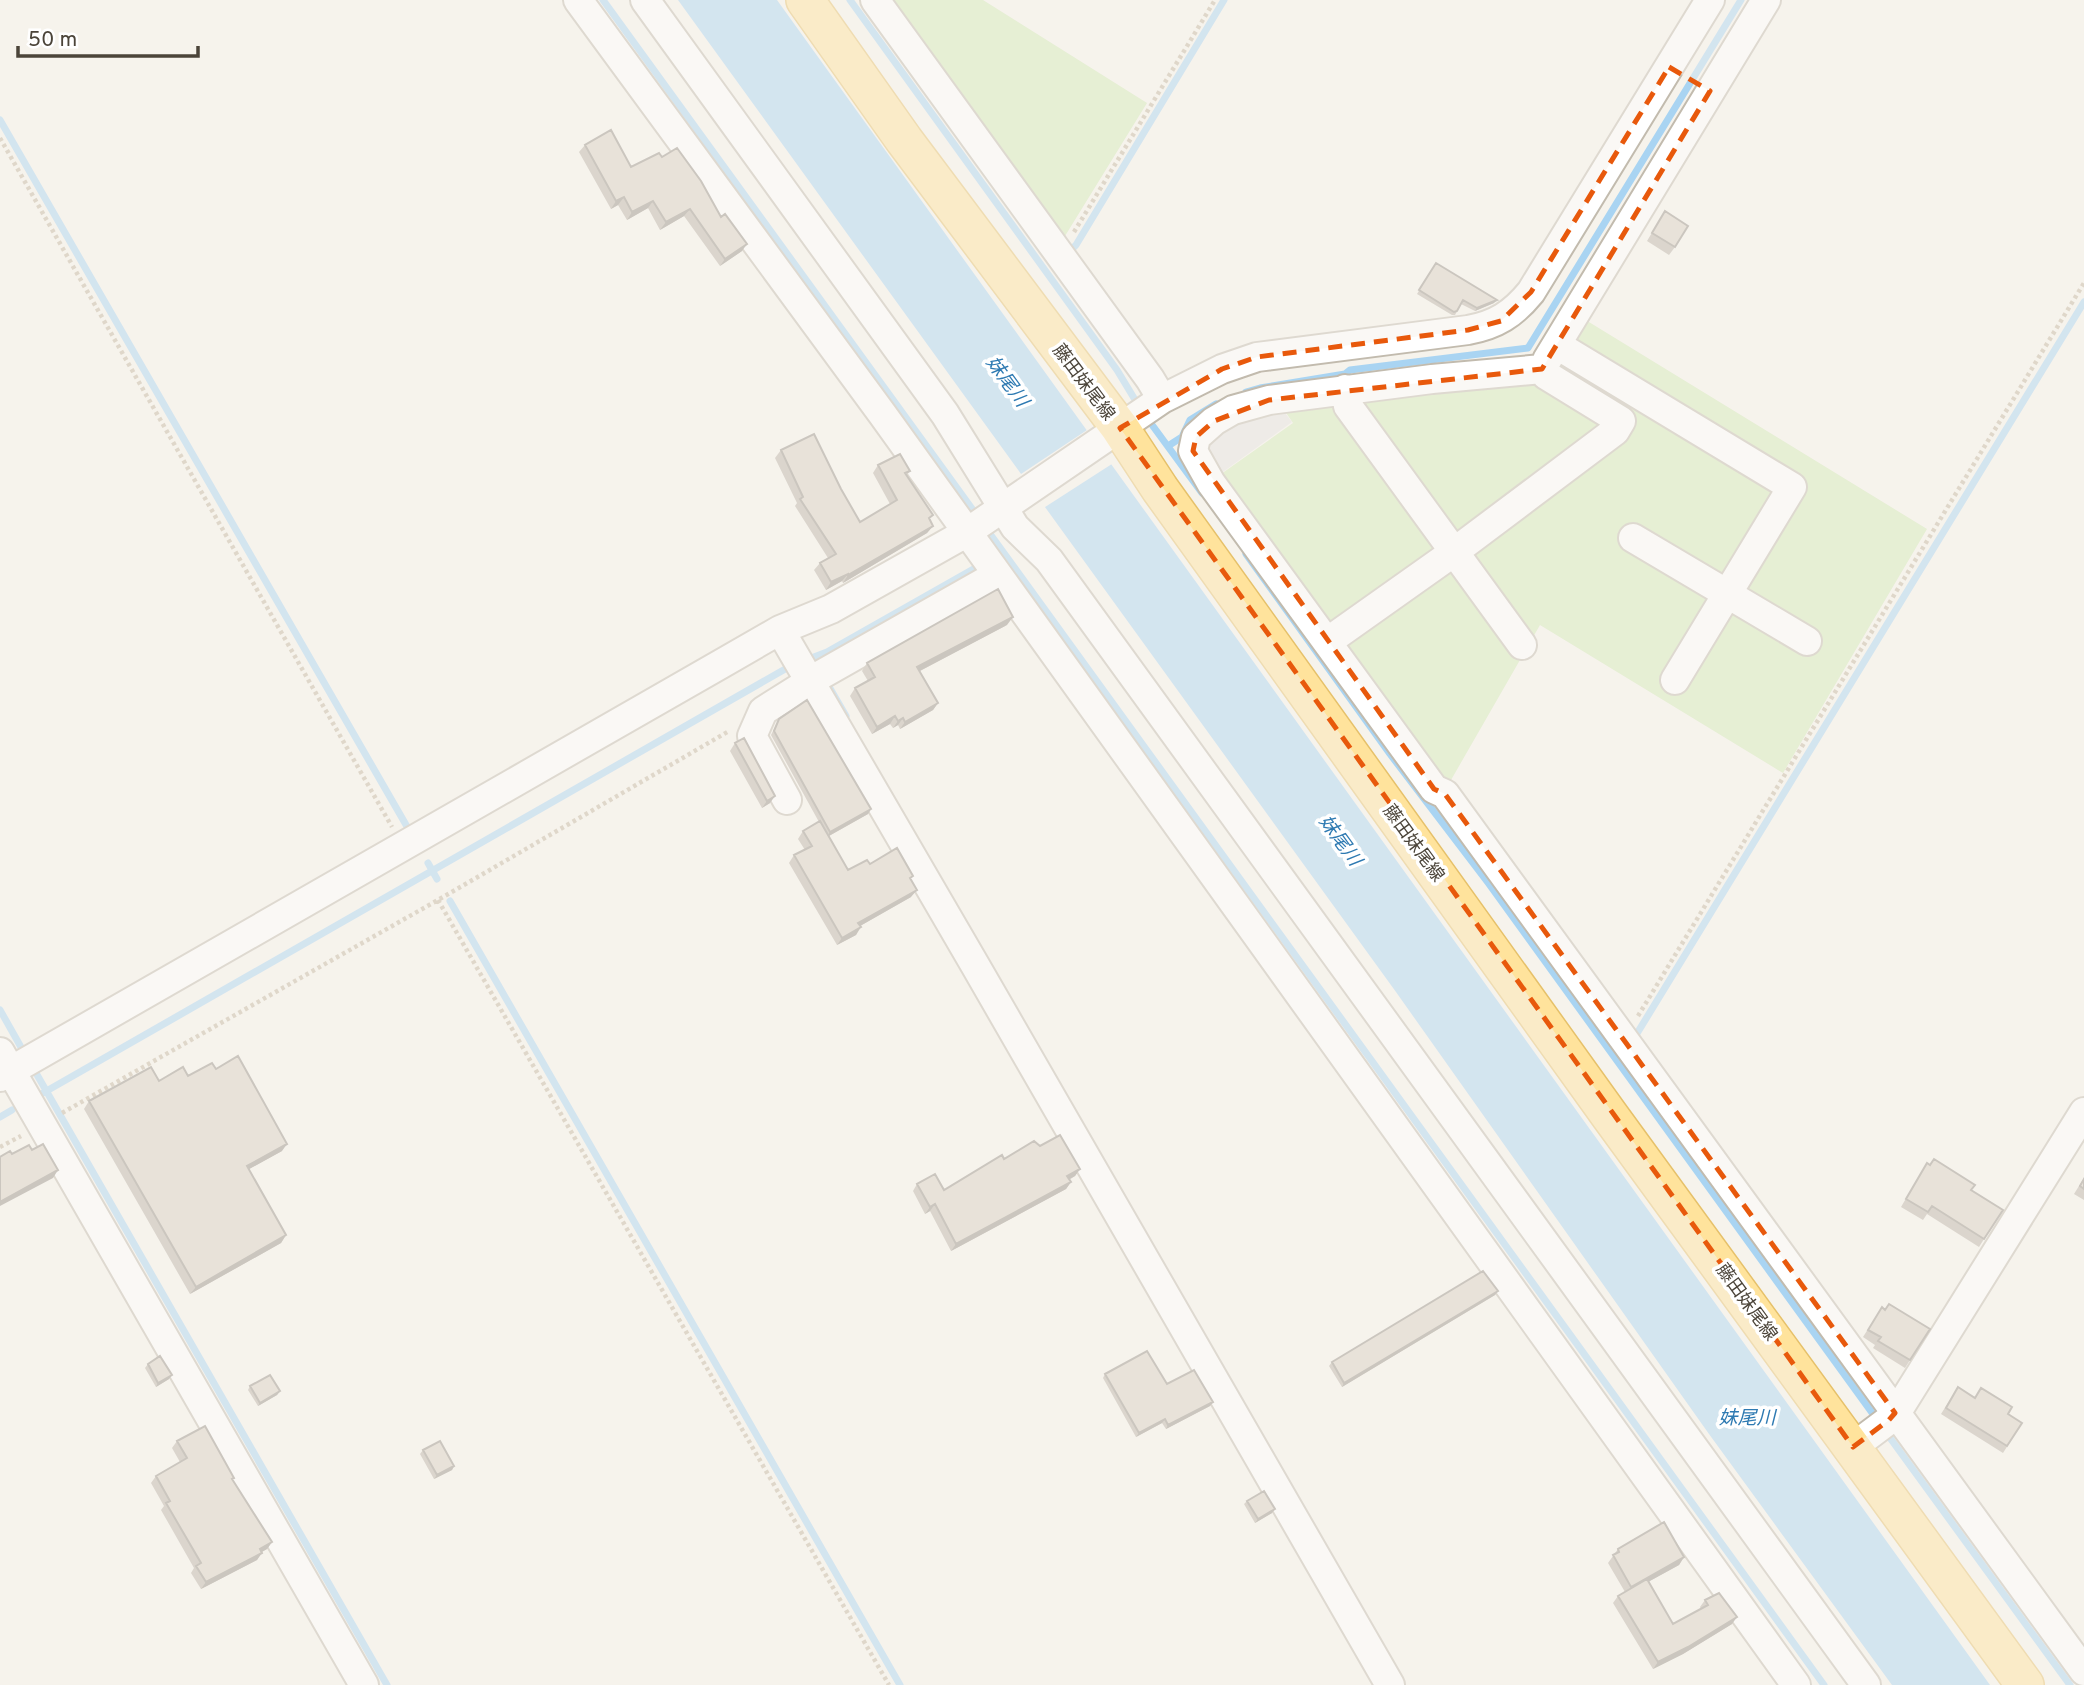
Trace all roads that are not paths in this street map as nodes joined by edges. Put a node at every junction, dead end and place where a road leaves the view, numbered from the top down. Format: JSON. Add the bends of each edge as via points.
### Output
{"nodes":[{"id":1,"x":578,"y":0,"type":"edge"},
{"id":2,"x":645,"y":0,"type":"edge"},
{"id":3,"x":805,"y":0,"type":"edge"},
{"id":4,"x":875,"y":0,"type":"edge"},
{"id":5,"x":1710,"y":0,"type":"edge"},
{"id":6,"x":1766,"y":0,"type":"edge"},
{"id":7,"x":1691,"y":80,"type":"junction"},
{"id":8,"x":1549,"y":357,"type":"junction"},
{"id":9,"x":1309,"y":376,"type":"junction"},
{"id":10,"x":1345,"y":389,"type":"junction"},
{"id":11,"x":1135,"y":418,"type":"junction"},
{"id":12,"x":989,"y":517,"type":"junction"},
{"id":13,"x":1633,"y":538,"type":"dead end"},
{"id":14,"x":1454,"y":552,"type":"junction"},
{"id":15,"x":997,"y":575,"type":"junction"},
{"id":16,"x":1727,"y":594,"type":"junction"},
{"id":17,"x":1807,"y":641,"type":"dead end"},
{"id":18,"x":1327,"y":642,"type":"junction"},
{"id":19,"x":1522,"y":645,"type":"dead end"},
{"id":20,"x":805,"y":664,"type":"junction"},
{"id":21,"x":1675,"y":680,"type":"dead end"},
{"id":22,"x":788,"y":800,"type":"dead end"},
{"id":23,"x":13,"y":1064,"type":"edge"},
{"id":24,"x":2084,"y":1112,"type":"edge"},
{"id":25,"x":1877,"y":1428,"type":"junction"},
{"id":26,"x":2084,"y":1671,"type":"edge"},
{"id":27,"x":364,"y":1685,"type":"edge"},
{"id":28,"x":1390,"y":1685,"type":"edge"},
{"id":29,"x":1796,"y":1685,"type":"edge"},
{"id":30,"x":1866,"y":1685,"type":"edge"},
{"id":31,"x":2025,"y":1685,"type":"edge"}],
"edges":[{"from":1,"to":12,"type":"street","via":[[861,384]]},
{"from":2,"to":12,"type":"street","via":[[945,414]]},
{"from":3,"to":11,"type":"main road","name":"藤田妹尾線","via":[[904,140]]},
{"from":4,"to":11,"type":"street","via":[[1150,379]]},
{"from":5,"to":7,"type":"street"},
{"from":6,"to":7,"type":"street"},
{"from":7,"to":8,"type":"street"},
{"from":7,"to":9,"type":"street","via":[[1517,309],[1501,321],[1477,329]]},
{"from":8,"to":10,"type":"street"},
{"from":8,"to":14,"type":"street","via":[[1546,375],[1621,421],[1615,431]]},
{"from":8,"to":16,"type":"street","via":[[1792,487]]},
{"from":9,"to":10,"type":"street"},
{"from":9,"to":11,"type":"street","via":[[1256,357],[1202,378]]},
{"from":9,"to":18,"type":"street","via":[[1269,400],[1214,421],[1196,437],[1193,451]]},
{"from":10,"to":14,"type":"street","via":[[1348,406]]},
{"from":11,"to":12,"type":"street"},
{"from":11,"to":25,"type":"main road","name":"藤田妹尾線","via":[[1160,489],[1602,1105]]},
{"from":12,"to":15,"type":"street"},
{"from":12,"to":20,"type":"street","via":[[831,609]]},
{"from":12,"to":30,"type":"street","via":[[1015,527],[1049,560]]},
{"from":13,"to":16,"type":"street"},
{"from":14,"to":18,"type":"street"},
{"from":14,"to":19,"type":"street"},
{"from":15,"to":20,"type":"street"},
{"from":15,"to":29,"type":"street"},
{"from":16,"to":17,"type":"street"},
{"from":16,"to":21,"type":"street"},
{"from":18,"to":25,"type":"street","via":[[1434,789],[1445,794],[1625,1041]]},
{"from":20,"to":22,"type":"street","via":[[763,711],[752,736]]},
{"from":20,"to":23,"type":"street","via":[[403,846],[189,971]]},
{"from":20,"to":28,"type":"street"},
{"from":23,"to":27,"type":"street"},
{"from":24,"to":25,"type":"street"},
{"from":25,"to":26,"type":"street"},
{"from":25,"to":31,"type":"main road","name":"藤田妹尾線"}]}
